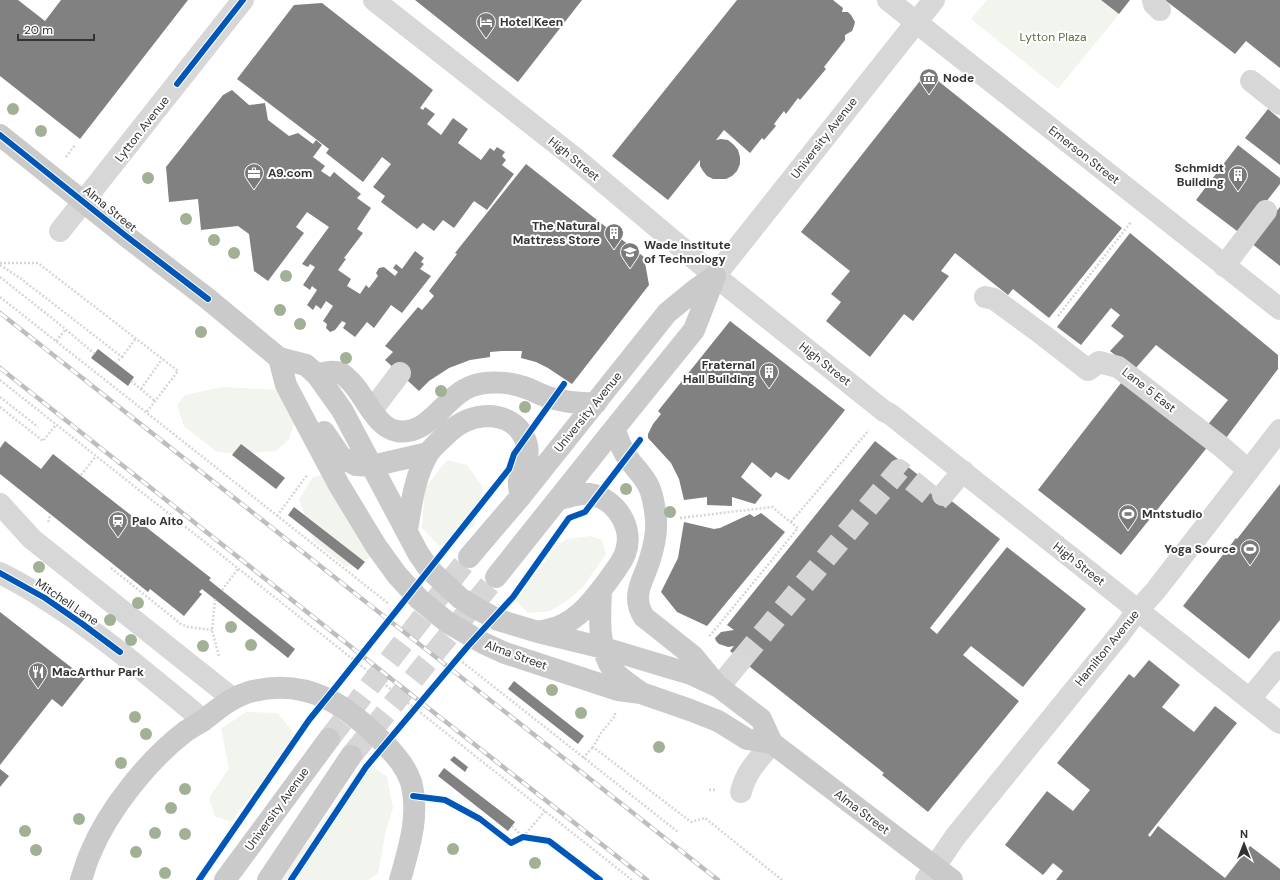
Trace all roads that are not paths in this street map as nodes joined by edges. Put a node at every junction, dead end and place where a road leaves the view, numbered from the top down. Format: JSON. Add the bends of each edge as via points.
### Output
{"nodes":[{"id":1,"x":243,"y":0,"type":"edge"},
{"id":2,"x":374,"y":0,"type":"edge"},
{"id":3,"x":888,"y":0,"type":"edge"},
{"id":4,"x":934,"y":0,"type":"edge"},
{"id":5,"x":916,"y":22,"type":"junction"},
{"id":6,"x":1251,"y":81,"type":"dead end"},
{"id":7,"x":1280,"y":104,"type":"edge"},
{"id":8,"x":0,"y":135,"type":"edge"},
{"id":9,"x":84,"y":202,"type":"junction"},
{"id":10,"x":1266,"y":211,"type":"dead end"},
{"id":11,"x":60,"y":231,"type":"dead end"},
{"id":12,"x":1224,"y":266,"type":"junction"},
{"id":13,"x":715,"y":276,"type":"junction"},
{"id":14,"x":984,"y":297,"type":"dead end"},
{"id":15,"x":1280,"y":310,"type":"edge"},
{"id":16,"x":279,"y":358,"type":"junction"},
{"id":17,"x":400,"y":373,"type":"dead end"},
{"id":18,"x":317,"y":375,"type":"junction"},
{"id":19,"x":596,"y":403,"type":"junction"},
{"id":20,"x":372,"y":410,"type":"junction"},
{"id":21,"x":307,"y":425,"type":"junction"},
{"id":22,"x":614,"y":429,"type":"junction"},
{"id":23,"x":1280,"y":430,"type":"edge"},
{"id":24,"x":428,"y":453,"type":"junction"},
{"id":25,"x":372,"y":466,"type":"junction"},
{"id":26,"x":1248,"y":470,"type":"junction"},
{"id":27,"x":963,"y":471,"type":"junction"},
{"id":28,"x":943,"y":495,"type":"dead end"},
{"id":29,"x":521,"y":496,"type":"junction"},
{"id":30,"x":559,"y":499,"type":"junction"},
{"id":31,"x":0,"y":504,"type":"edge"},
{"id":32,"x":407,"y":530,"type":"junction"},
{"id":33,"x":469,"y":557,"type":"tunnel mouth"},
{"id":34,"x":0,"y":573,"type":"edge"},
{"id":35,"x":496,"y":578,"type":"tunnel mouth"},
{"id":36,"x":601,"y":590,"type":"junction"},
{"id":37,"x":1138,"y":610,"type":"junction"},
{"id":38,"x":538,"y":632,"type":"junction"},
{"id":39,"x":604,"y":648,"type":"junction"},
{"id":40,"x":741,"y":660,"type":"tunnel mouth"},
{"id":41,"x":1280,"y":662,"type":"edge"},
{"id":42,"x":719,"y":687,"type":"junction"},
{"id":43,"x":641,"y":693,"type":"junction"},
{"id":44,"x":232,"y":698,"type":"junction"},
{"id":45,"x":1250,"y":699,"type":"junction"},
{"id":46,"x":203,"y":720,"type":"junction"},
{"id":47,"x":1280,"y":723,"type":"edge"},
{"id":48,"x":329,"y":739,"type":"tunnel mouth"},
{"id":49,"x":772,"y":743,"type":"junction"},
{"id":50,"x":351,"y":756,"type":"tunnel mouth"},
{"id":51,"x":742,"y":792,"type":"dead end"},
{"id":52,"x":938,"y":876,"type":"edge"},
{"id":53,"x":81,"y":880,"type":"edge"},
{"id":54,"x":225,"y":880,"type":"edge"},
{"id":55,"x":268,"y":880,"type":"edge"},
{"id":56,"x":400,"y":880,"type":"edge"}],
"edges":[{"from":1,"to":9,"type":"street","name":"Lytton Avenue"},
{"from":2,"to":13,"type":"street","name":"High Street","via":[[576,159]]},
{"from":3,"to":5,"type":"street","name":"Emerson Street"},
{"from":4,"to":5,"type":"street","name":"University Avenue"},
{"from":5,"to":12,"type":"street","name":"Emerson Street"},
{"from":5,"to":13,"type":"street","name":"University Avenue"},
{"from":6,"to":7,"type":"street"},
{"from":8,"to":9,"type":"main road","name":"Alma Street"},
{"from":9,"to":11,"type":"street","name":"Lytton Avenue"},
{"from":9,"to":16,"type":"main road","name":"Alma Street"},
{"from":10,"to":12,"type":"street"},
{"from":12,"to":15,"type":"street","name":"Emerson Street"},
{"from":13,"to":19,"type":"main road","name":"University Avenue","via":[[667,313]]},
{"from":13,"to":22,"type":"main road","name":"University Avenue","via":[[694,330]]},
{"from":13,"to":27,"type":"street","name":"High Street"},
{"from":14,"to":26,"type":"street","name":"Lane 5 East","via":[[994,299],[1088,370],[1099,362],[1118,367]]},
{"from":16,"to":18,"type":"main road","name":"Alma Street","via":[[306,366]]},
{"from":16,"to":21,"type":"main road","name":"Alma Street","via":[[286,385]]},
{"from":17,"to":20,"type":"street"},
{"from":18,"to":20,"type":"main road","via":[[341,373],[354,384]]},
{"from":18,"to":25,"type":"main road","name":"Alma Street","via":[[342,410]]},
{"from":19,"to":20,"type":"main road","via":[[579,404],[553,399],[515,385],[487,383],[460,392],[428,421],[407,432],[386,427]]},
{"from":19,"to":29,"type":"main road","name":"University Avenue"},
{"from":21,"to":25,"type":"main road","via":[[324,433],[341,457],[356,465]]},
{"from":21,"to":43,"type":"main road","name":"Alma Street","via":[[376,546],[419,599],[447,622],[505,653],[618,690]]},
{"from":22,"to":30,"type":"main road","name":"University Avenue"},
{"from":22,"to":42,"type":"main road","via":[[627,457],[649,486],[656,520],[656,538],[638,595],[639,610],[644,617],[693,656]]},
{"from":23,"to":26,"type":"street","name":"Hamilton Avenue"},
{"from":24,"to":25,"type":"main road"},
{"from":24,"to":29,"type":"main road","via":[[452,430],[471,418],[492,416],[506,420],[514,424],[525,439],[528,456],[519,483]]},
{"from":24,"to":32,"type":"main road","via":[[412,499]]},
{"from":25,"to":32,"type":"main road","name":"Alma Street"},
{"from":26,"to":37,"type":"street","name":"Hamilton Avenue"},
{"from":27,"to":28,"type":"street"},
{"from":27,"to":37,"type":"street","name":"High Street"},
{"from":29,"to":33,"type":"main road","name":"University Avenue"},
{"from":30,"to":35,"type":"main road","name":"University Avenue"},
{"from":30,"to":36,"type":"main road","via":[[588,494],[597,496],[616,509],[623,519],[627,535],[625,554]]},
{"from":31,"to":44,"type":"street","via":[[32,539]]},
{"from":32,"to":38,"type":"main road","name":"Alma Street","via":[[418,553],[430,569],[460,598],[498,620]]},
{"from":34,"to":46,"type":"street","name":"Mitchell Lane","via":[[81,623]]},
{"from":36,"to":38,"type":"main road","via":[[573,619],[558,627]]},
{"from":36,"to":39,"type":"main road","via":[[601,631]]},
{"from":37,"to":45,"type":"street","name":"High Street"},
{"from":37,"to":52,"type":"street","name":"Hamilton Avenue","via":[[955,837]]},
{"from":38,"to":39,"type":"main road","name":"Alma Street"},
{"from":39,"to":42,"type":"main road","name":"Alma Street","via":[[691,674]]},
{"from":39,"to":43,"type":"main road","via":[[613,670]]},
{"from":40,"to":42,"type":"street"},
{"from":41,"to":45,"type":"street"},
{"from":42,"to":49,"type":"main road","name":"Alma Street","via":[[761,719]]},
{"from":43,"to":49,"type":"main road","name":"Alma Street","via":[[718,721],[747,739]]},
{"from":44,"to":46,"type":"main road"},
{"from":44,"to":56,"type":"main road","via":[[252,691],[285,688],[305,690],[349,712],[375,733],[395,754],[405,769],[413,796],[411,838]]},
{"from":45,"to":47,"type":"street","name":"High Street"},
{"from":46,"to":53,"type":"main road","via":[[161,753],[121,800],[90,854]]},
{"from":48,"to":54,"type":"main road","name":"University Avenue"},
{"from":49,"to":51,"type":"street","via":[[744,780]]},
{"from":49,"to":52,"type":"main road","name":"Alma Street"},
{"from":50,"to":55,"type":"main road"}]}
